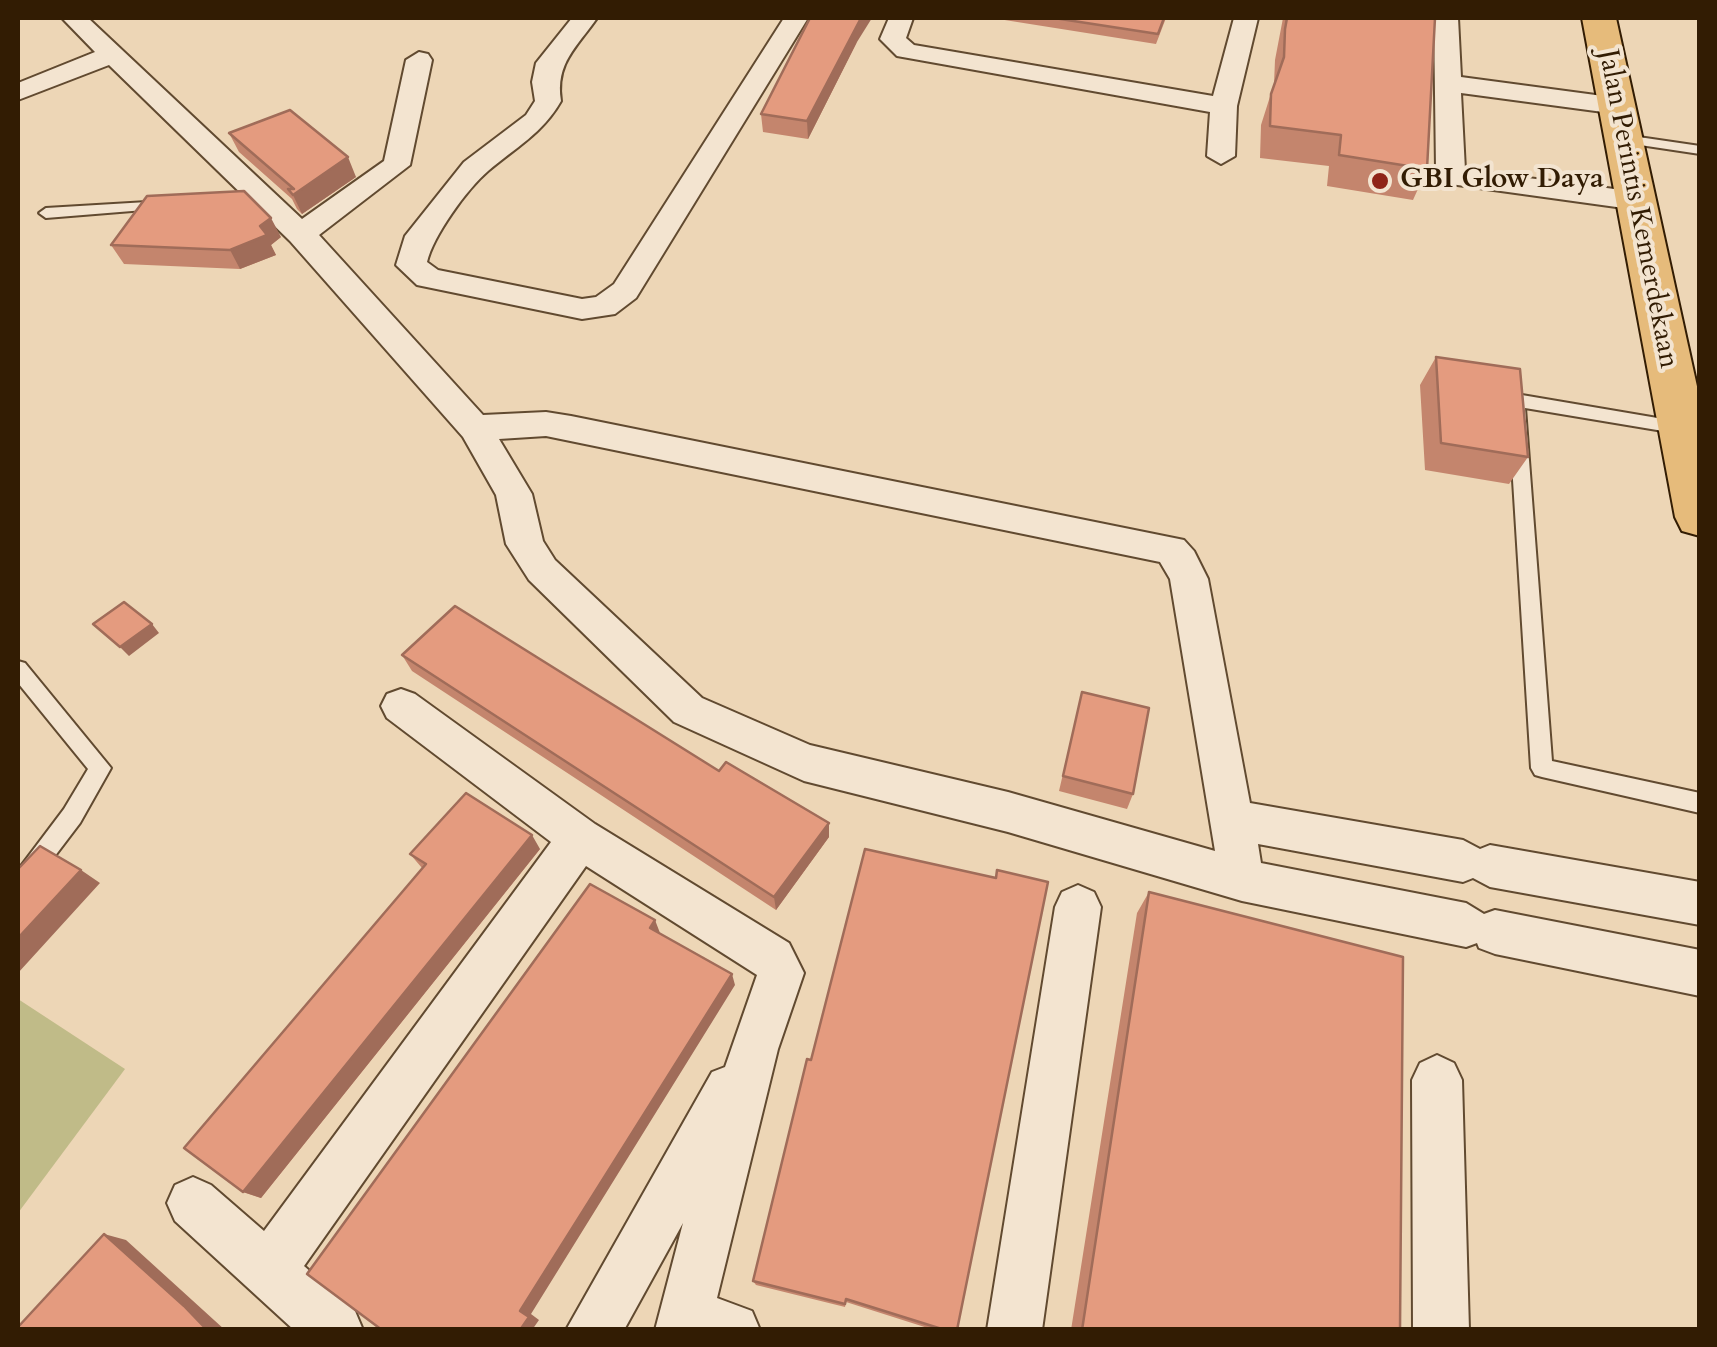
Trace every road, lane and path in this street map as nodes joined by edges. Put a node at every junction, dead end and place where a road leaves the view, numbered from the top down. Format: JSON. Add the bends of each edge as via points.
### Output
{"nodes":[{"id":1,"x":74,"y":18,"type":"edge"},
{"id":2,"x":585,"y":18,"type":"edge"},
{"id":3,"x":796,"y":18,"type":"edge"},
{"id":4,"x":901,"y":18,"type":"edge"},
{"id":5,"x":1246,"y":18,"type":"edge"},
{"id":6,"x":1446,"y":18,"type":"edge"},
{"id":7,"x":1599,"y":18,"type":"edge"},
{"id":8,"x":111,"y":55,"type":"junction"},
{"id":9,"x":419,"y":60,"type":"dead end"},
{"id":10,"x":1447,"y":83,"type":"junction"},
{"id":11,"x":18,"y":92,"type":"edge"},
{"id":12,"x":1224,"y":106,"type":"junction"},
{"id":13,"x":1621,"y":122,"type":"junction"},
{"id":14,"x":1700,"y":150,"type":"edge"},
{"id":15,"x":1221,"y":156,"type":"dead end"},
{"id":16,"x":1638,"y":200,"type":"junction"},
{"id":17,"x":183,"y":204,"type":"edge"},
{"id":18,"x":46,"y":213,"type":"dead end"},
{"id":19,"x":302,"y":234,"type":"junction"},
{"id":20,"x":475,"y":428,"type":"junction"},
{"id":21,"x":1681,"y":428,"type":"junction"},
{"id":22,"x":1700,"y":517,"type":"edge"},
{"id":23,"x":18,"y":669,"type":"edge"},
{"id":24,"x":401,"y":706,"type":"dead end"},
{"id":25,"x":1700,"y":803,"type":"edge"},
{"id":26,"x":1229,"y":819,"type":"junction"},
{"id":27,"x":580,"y":838,"type":"junction"},
{"id":28,"x":1242,"y":880,"type":"junction"},
{"id":29,"x":18,"y":887,"type":"edge"},
{"id":30,"x":1700,"y":904,"type":"edge"},
{"id":31,"x":1078,"y":906,"type":"dead end"},
{"id":32,"x":1700,"y":973,"type":"edge"},
{"id":33,"x":754,"y":1049,"type":"junction"},
{"id":34,"x":1437,"y":1080,"type":"dead end"},
{"id":35,"x":193,"y":1204,"type":"dead end"},
{"id":36,"x":268,"y":1272,"type":"junction"},
{"id":37,"x":700,"y":1325,"type":"edge"},
{"id":38,"x":336,"y":1330,"type":"edge"},
{"id":39,"x":593,"y":1330,"type":"edge"},
{"id":40,"x":1014,"y":1330,"type":"edge"},
{"id":41,"x":1441,"y":1330,"type":"edge"}],
"edges":[{"from":1,"to":8,"type":"street"},
{"from":2,"to":3,"type":"street","via":[[549,62],[548,101],[536,120],[474,168],[416,242],[411,266],[428,278],[604,307],[625,291]]},
{"from":4,"to":12,"type":"street","via":[[893,39],[906,51]]},
{"from":5,"to":12,"type":"street"},
{"from":6,"to":10,"type":"street"},
{"from":7,"to":13,"type":"highway","name":"Jalan Perintis Kemerdekaan"},
{"from":8,"to":11,"type":"street"},
{"from":8,"to":19,"type":"street","via":[[251,199]]},
{"from":9,"to":19,"type":"street","via":[[396,165]]},
{"from":10,"to":13,"type":"street"},
{"from":10,"to":16,"type":"street","via":[[1453,177]]},
{"from":12,"to":15,"type":"street"},
{"from":13,"to":14,"type":"lane"},
{"from":13,"to":16,"type":"highway","name":"Jalan Perintis Kemerdekaan"},
{"from":16,"to":21,"type":"highway","name":"Jalan Perintis Kemerdekaan","via":[[1677,372]]},
{"from":17,"to":18,"type":"lane"},
{"from":19,"to":20,"type":"street"},
{"from":20,"to":26,"type":"street","via":[[570,428],[1172,550],[1189,580]]},
{"from":20,"to":28,"type":"street","via":[[514,494],[525,544],[542,570],[688,710],[804,762]]},
{"from":21,"to":22,"type":"highway","name":"Jalan Perintis Kemerdekaan"},
{"from":21,"to":25,"type":"lane","via":[[1516,400],[1542,768]]},
{"from":23,"to":29,"type":"lane","via":[[100,768]]},
{"from":24,"to":27,"type":"street"},
{"from":26,"to":28,"type":"street"},
{"from":26,"to":30,"type":"street"},
{"from":27,"to":33,"type":"street","via":[[773,959],[781,974]]},
{"from":27,"to":36,"type":"street"},
{"from":28,"to":32,"type":"street"},
{"from":31,"to":40,"type":"street"},
{"from":33,"to":37,"type":"street"},
{"from":33,"to":39,"type":"street"},
{"from":34,"to":41,"type":"street"},
{"from":35,"to":36,"type":"street"},
{"from":36,"to":38,"type":"street"}]}
